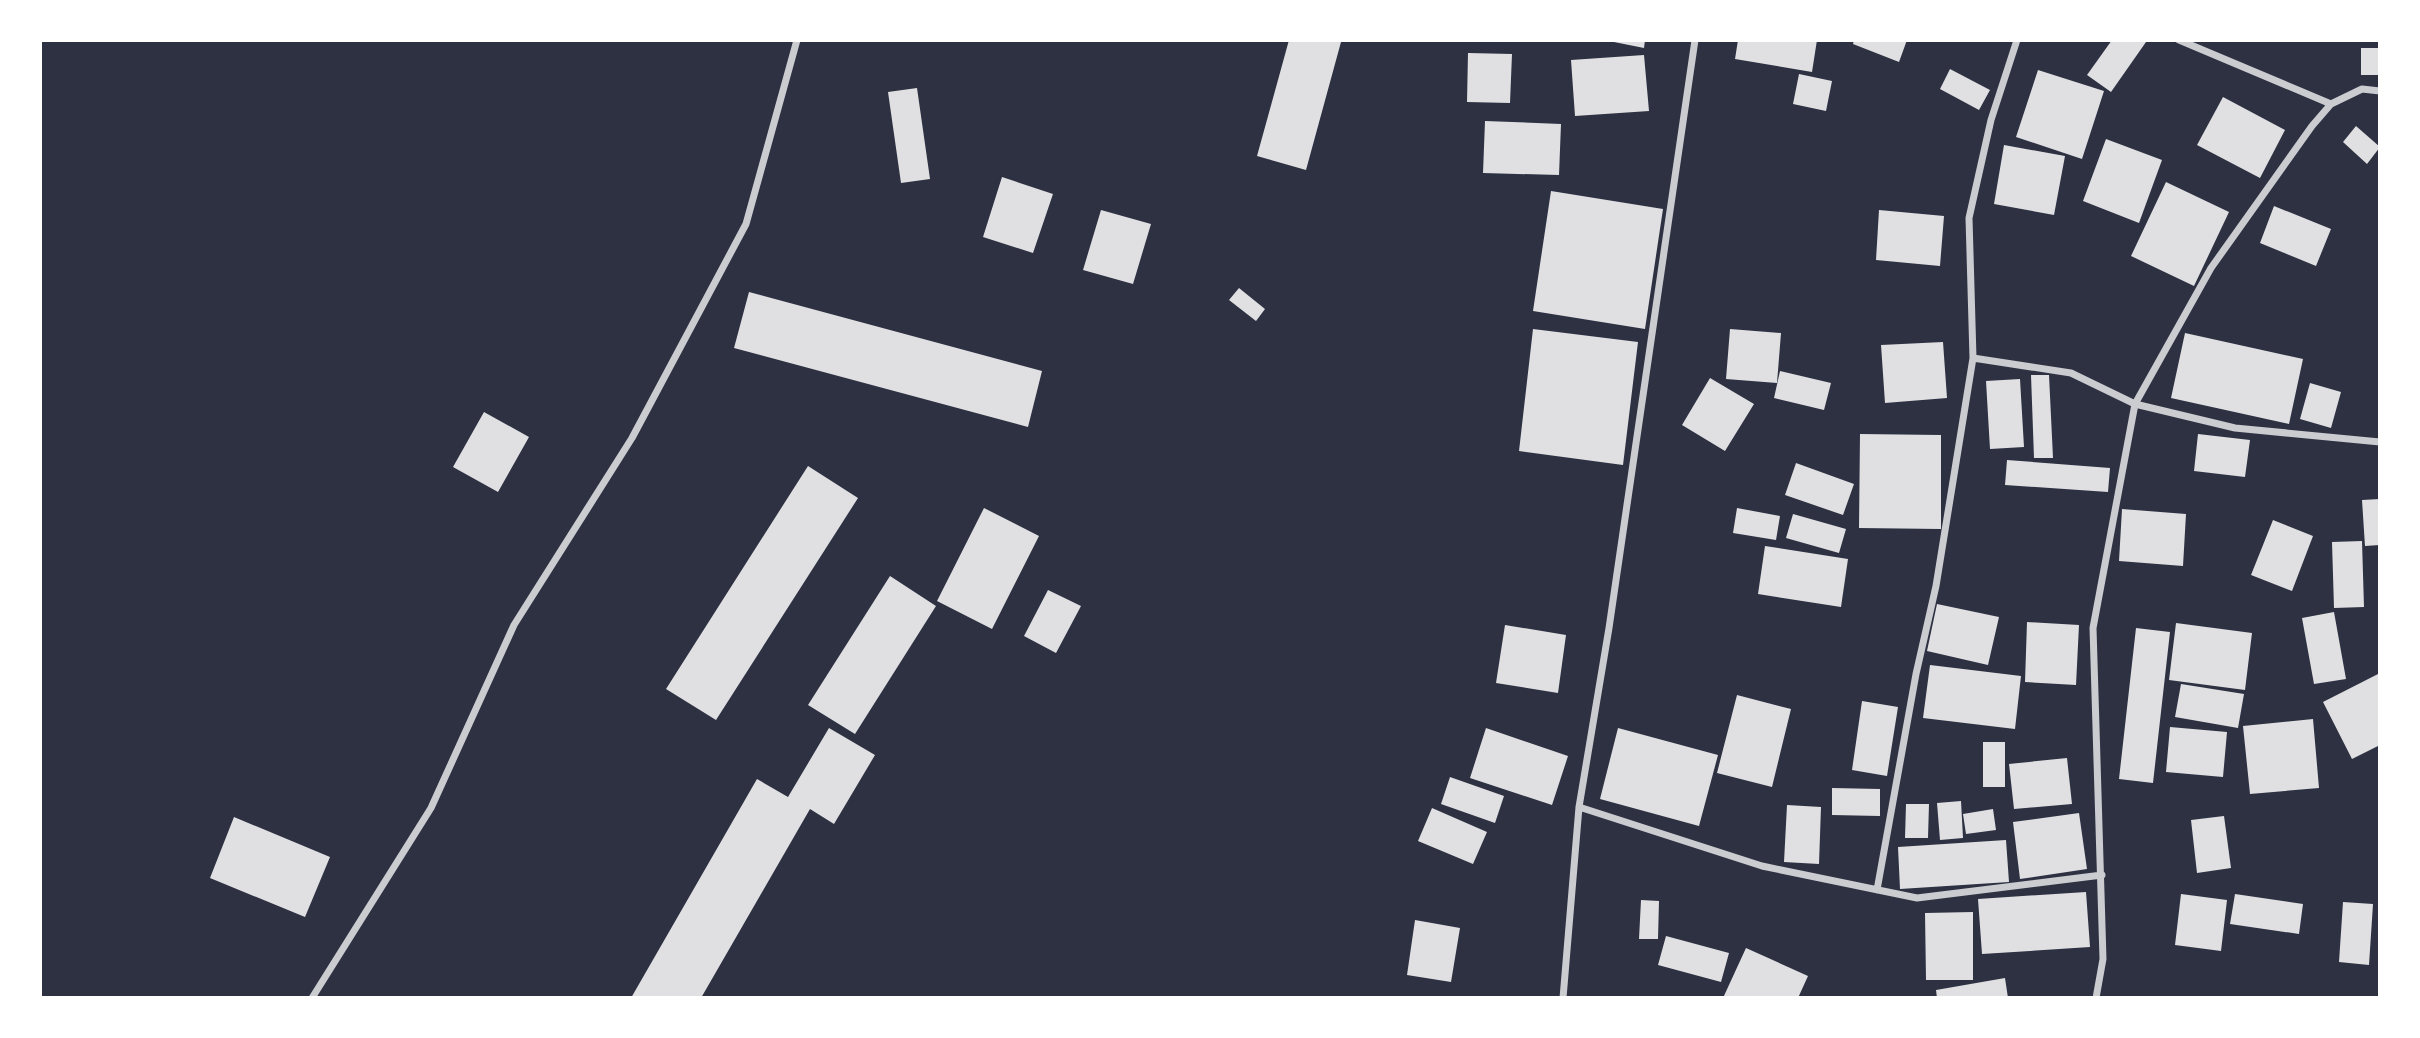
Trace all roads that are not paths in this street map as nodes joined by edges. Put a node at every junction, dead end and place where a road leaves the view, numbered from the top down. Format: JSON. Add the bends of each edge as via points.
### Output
{"nodes":[{"id":1,"x":797,"y":40,"type":"edge"},
{"id":2,"x":1695,"y":40,"type":"edge"},
{"id":3,"x":2017,"y":40,"type":"edge"},
{"id":4,"x":2179,"y":40,"type":"edge"},
{"id":5,"x":2380,"y":91,"type":"edge"},
{"id":6,"x":2331,"y":104,"type":"junction"},
{"id":7,"x":1973,"y":358,"type":"junction"},
{"id":8,"x":2135,"y":404,"type":"junction"},
{"id":9,"x":2380,"y":442,"type":"edge"},
{"id":10,"x":1578,"y":807,"type":"junction"},
{"id":11,"x":2102,"y":875,"type":"junction"},
{"id":12,"x":1877,"y":890,"type":"junction"},
{"id":13,"x":312,"y":998,"type":"edge"},
{"id":14,"x":1563,"y":998,"type":"edge"},
{"id":15,"x":2096,"y":998,"type":"edge"}],
"edges":[{"from":1,"to":13,"type":"street","via":[[746,224],[632,438],[514,625],[431,808]]},
{"from":2,"to":10,"type":"street","via":[[1611,614]]},
{"from":3,"to":7,"type":"street","via":[[1991,120],[1969,218]]},
{"from":4,"to":6,"type":"street"},
{"from":5,"to":6,"type":"street","via":[[2362,89]]},
{"from":6,"to":8,"type":"street","via":[[2211,268]]},
{"from":7,"to":8,"type":"street","via":[[2071,373]]},
{"from":7,"to":12,"type":"street","via":[[1936,586]]},
{"from":8,"to":9,"type":"street","via":[[2235,428]]},
{"from":8,"to":11,"type":"street","via":[[2094,628]]},
{"from":10,"to":12,"type":"street","via":[[1762,866]]},
{"from":10,"to":14,"type":"street"},
{"from":11,"to":12,"type":"street","via":[[1917,898]]},
{"from":11,"to":15,"type":"street","via":[[2103,959]]}]}
